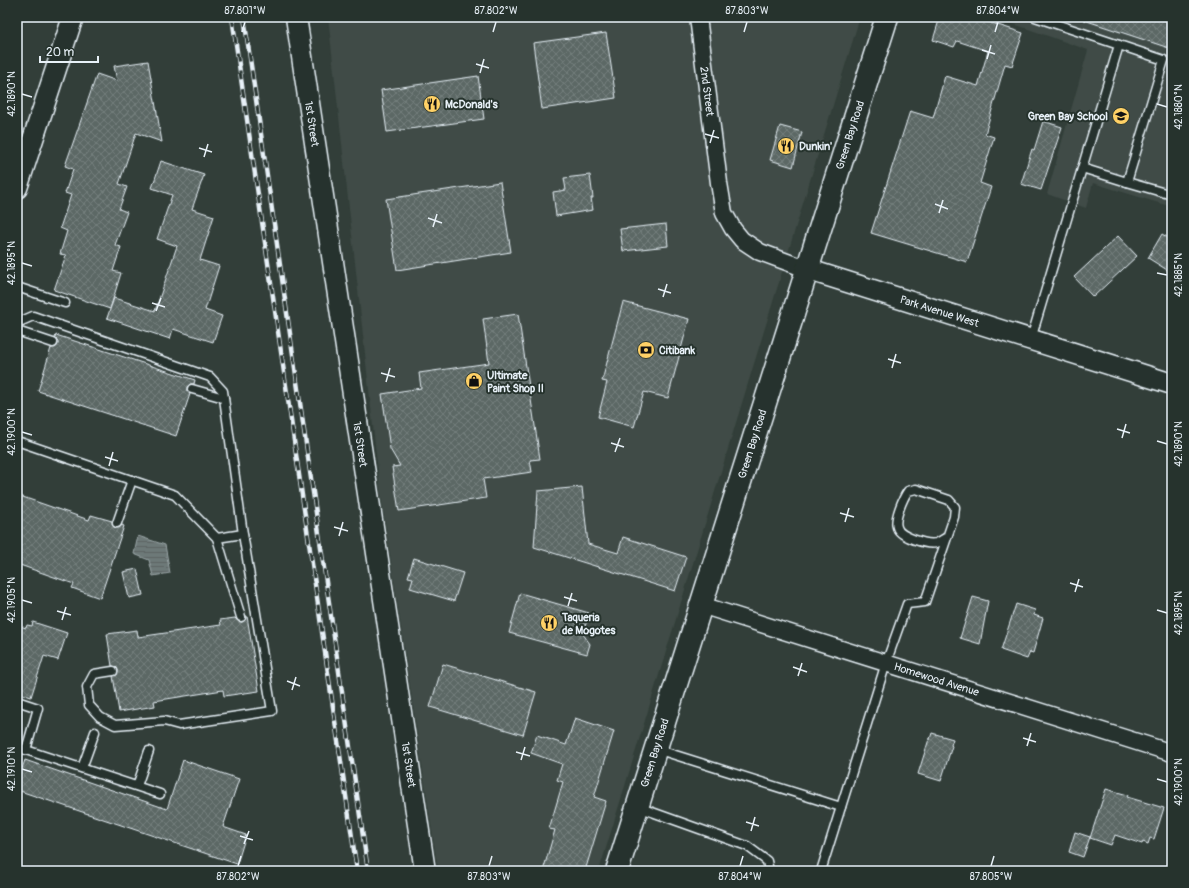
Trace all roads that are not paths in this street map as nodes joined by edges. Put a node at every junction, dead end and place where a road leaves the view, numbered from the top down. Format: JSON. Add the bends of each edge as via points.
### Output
{"nodes":[{"id":1,"x":73,"y":17,"type":"edge"},
{"id":2,"x":296,"y":17,"type":"edge"},
{"id":3,"x":698,"y":17,"type":"edge"},
{"id":4,"x":887,"y":17,"type":"edge"},
{"id":5,"x":1035,"y":17,"type":"edge"},
{"id":6,"x":1119,"y":45,"type":"junction"},
{"id":7,"x":1082,"y":168,"type":"junction"},
{"id":8,"x":1128,"y":182,"type":"junction"},
{"id":9,"x":17,"y":188,"type":"edge"},
{"id":10,"x":1172,"y":196,"type":"edge"},
{"id":11,"x":724,"y":213,"type":"joint"},
{"id":12,"x":806,"y":269,"type":"junction"},
{"id":13,"x":17,"y":287,"type":"edge"},
{"id":14,"x":65,"y":303,"type":"dead end"},
{"id":15,"x":17,"y":324,"type":"edge"},
{"id":16,"x":17,"y":331,"type":"edge"},
{"id":17,"x":1031,"y":340,"type":"junction"},
{"id":18,"x":53,"y":343,"type":"dead end"},
{"id":19,"x":1172,"y":384,"type":"edge"},
{"id":20,"x":192,"y":389,"type":"dead end"},
{"id":21,"x":224,"y":398,"type":"junction"},
{"id":22,"x":17,"y":441,"type":"edge"},
{"id":23,"x":132,"y":480,"type":"junction"},
{"id":24,"x":117,"y":523,"type":"dead end"},
{"id":25,"x":243,"y":534,"type":"junction"},
{"id":26,"x":947,"y":537,"type":"junction"},
{"id":27,"x":217,"y":538,"type":"junction"},
{"id":28,"x":701,"y":604,"type":"junction"},
{"id":29,"x":241,"y":617,"type":"dead end"},
{"id":30,"x":886,"y":663,"type":"junction"},
{"id":31,"x":113,"y":671,"type":"dead end"},
{"id":32,"x":17,"y":701,"type":"edge"},
{"id":33,"x":95,"y":732,"type":"dead end"},
{"id":34,"x":17,"y":747,"type":"edge"},
{"id":35,"x":656,"y":749,"type":"junction"},
{"id":36,"x":26,"y":750,"type":"junction"},
{"id":37,"x":149,"y":751,"type":"dead end"},
{"id":38,"x":1172,"y":752,"type":"edge"},
{"id":39,"x":82,"y":768,"type":"junction"},
{"id":40,"x":138,"y":786,"type":"junction"},
{"id":41,"x":160,"y":794,"type":"dead end"},
{"id":42,"x":637,"y":807,"type":"junction"},
{"id":43,"x":841,"y":807,"type":"junction"},
{"id":44,"x":425,"y":871,"type":"edge"},
{"id":45,"x":617,"y":871,"type":"edge"},
{"id":46,"x":769,"y":871,"type":"edge"},
{"id":47,"x":820,"y":871,"type":"edge"}],
"edges":[{"from":1,"to":9,"type":"street"},
{"from":2,"to":44,"type":"street","name":"1st Street"},
{"from":3,"to":11,"type":"street","name":"2nd Street"},
{"from":4,"to":12,"type":"main road","name":"Green Bay Road"},
{"from":5,"to":6,"type":"lane"},
{"from":6,"to":7,"type":"lane"},
{"from":6,"to":8,"type":"lane","via":[[1164,60]]},
{"from":7,"to":8,"type":"lane"},
{"from":7,"to":17,"type":"lane"},
{"from":8,"to":10,"type":"lane"},
{"from":11,"to":12,"type":"street","name":"Park Avenue West","via":[[742,240],[760,252]]},
{"from":12,"to":17,"type":"street","name":"Park Avenue West"},
{"from":12,"to":28,"type":"main road","name":"Green Bay Road"},
{"from":13,"to":14,"type":"lane"},
{"from":15,"to":21,"type":"lane","via":[[33,316],[210,377],[223,391]]},
{"from":16,"to":18,"type":"lane"},
{"from":17,"to":19,"type":"street","name":"Park Avenue West"},
{"from":20,"to":21,"type":"lane"},
{"from":21,"to":25,"type":"lane"},
{"from":22,"to":23,"type":"lane"},
{"from":23,"to":24,"type":"lane"},
{"from":23,"to":27,"type":"lane","via":[[175,495]]},
{"from":25,"to":27,"type":"lane"},
{"from":25,"to":31,"type":"lane","via":[[272,711],[179,725],[164,722],[115,725],[100,717],[89,705],[87,687],[94,674]]},
{"from":26,"to":26,"type":"lane","via":[[954,517],[955,507],[952,503],[916,489],[908,491],[896,521],[898,530],[926,543],[934,544]]},
{"from":26,"to":30,"type":"lane","via":[[925,602],[906,604]]},
{"from":27,"to":29,"type":"lane"},
{"from":28,"to":30,"type":"street","name":"Homewood Avenue"},
{"from":28,"to":35,"type":"main road","name":"Green Bay Road"},
{"from":30,"to":38,"type":"street","name":"Homewood Avenue"},
{"from":30,"to":43,"type":"lane"},
{"from":32,"to":36,"type":"lane","via":[[38,708]]},
{"from":33,"to":39,"type":"lane"},
{"from":34,"to":36,"type":"lane"},
{"from":35,"to":42,"type":"main road","name":"Green Bay Road"},
{"from":35,"to":43,"type":"lane"},
{"from":36,"to":39,"type":"lane"},
{"from":37,"to":40,"type":"lane"},
{"from":39,"to":40,"type":"lane"},
{"from":40,"to":41,"type":"lane"},
{"from":42,"to":45,"type":"main road","name":"Green Bay Road"},
{"from":42,"to":46,"type":"lane","via":[[747,846],[767,861]]},
{"from":43,"to":47,"type":"lane"}]}
